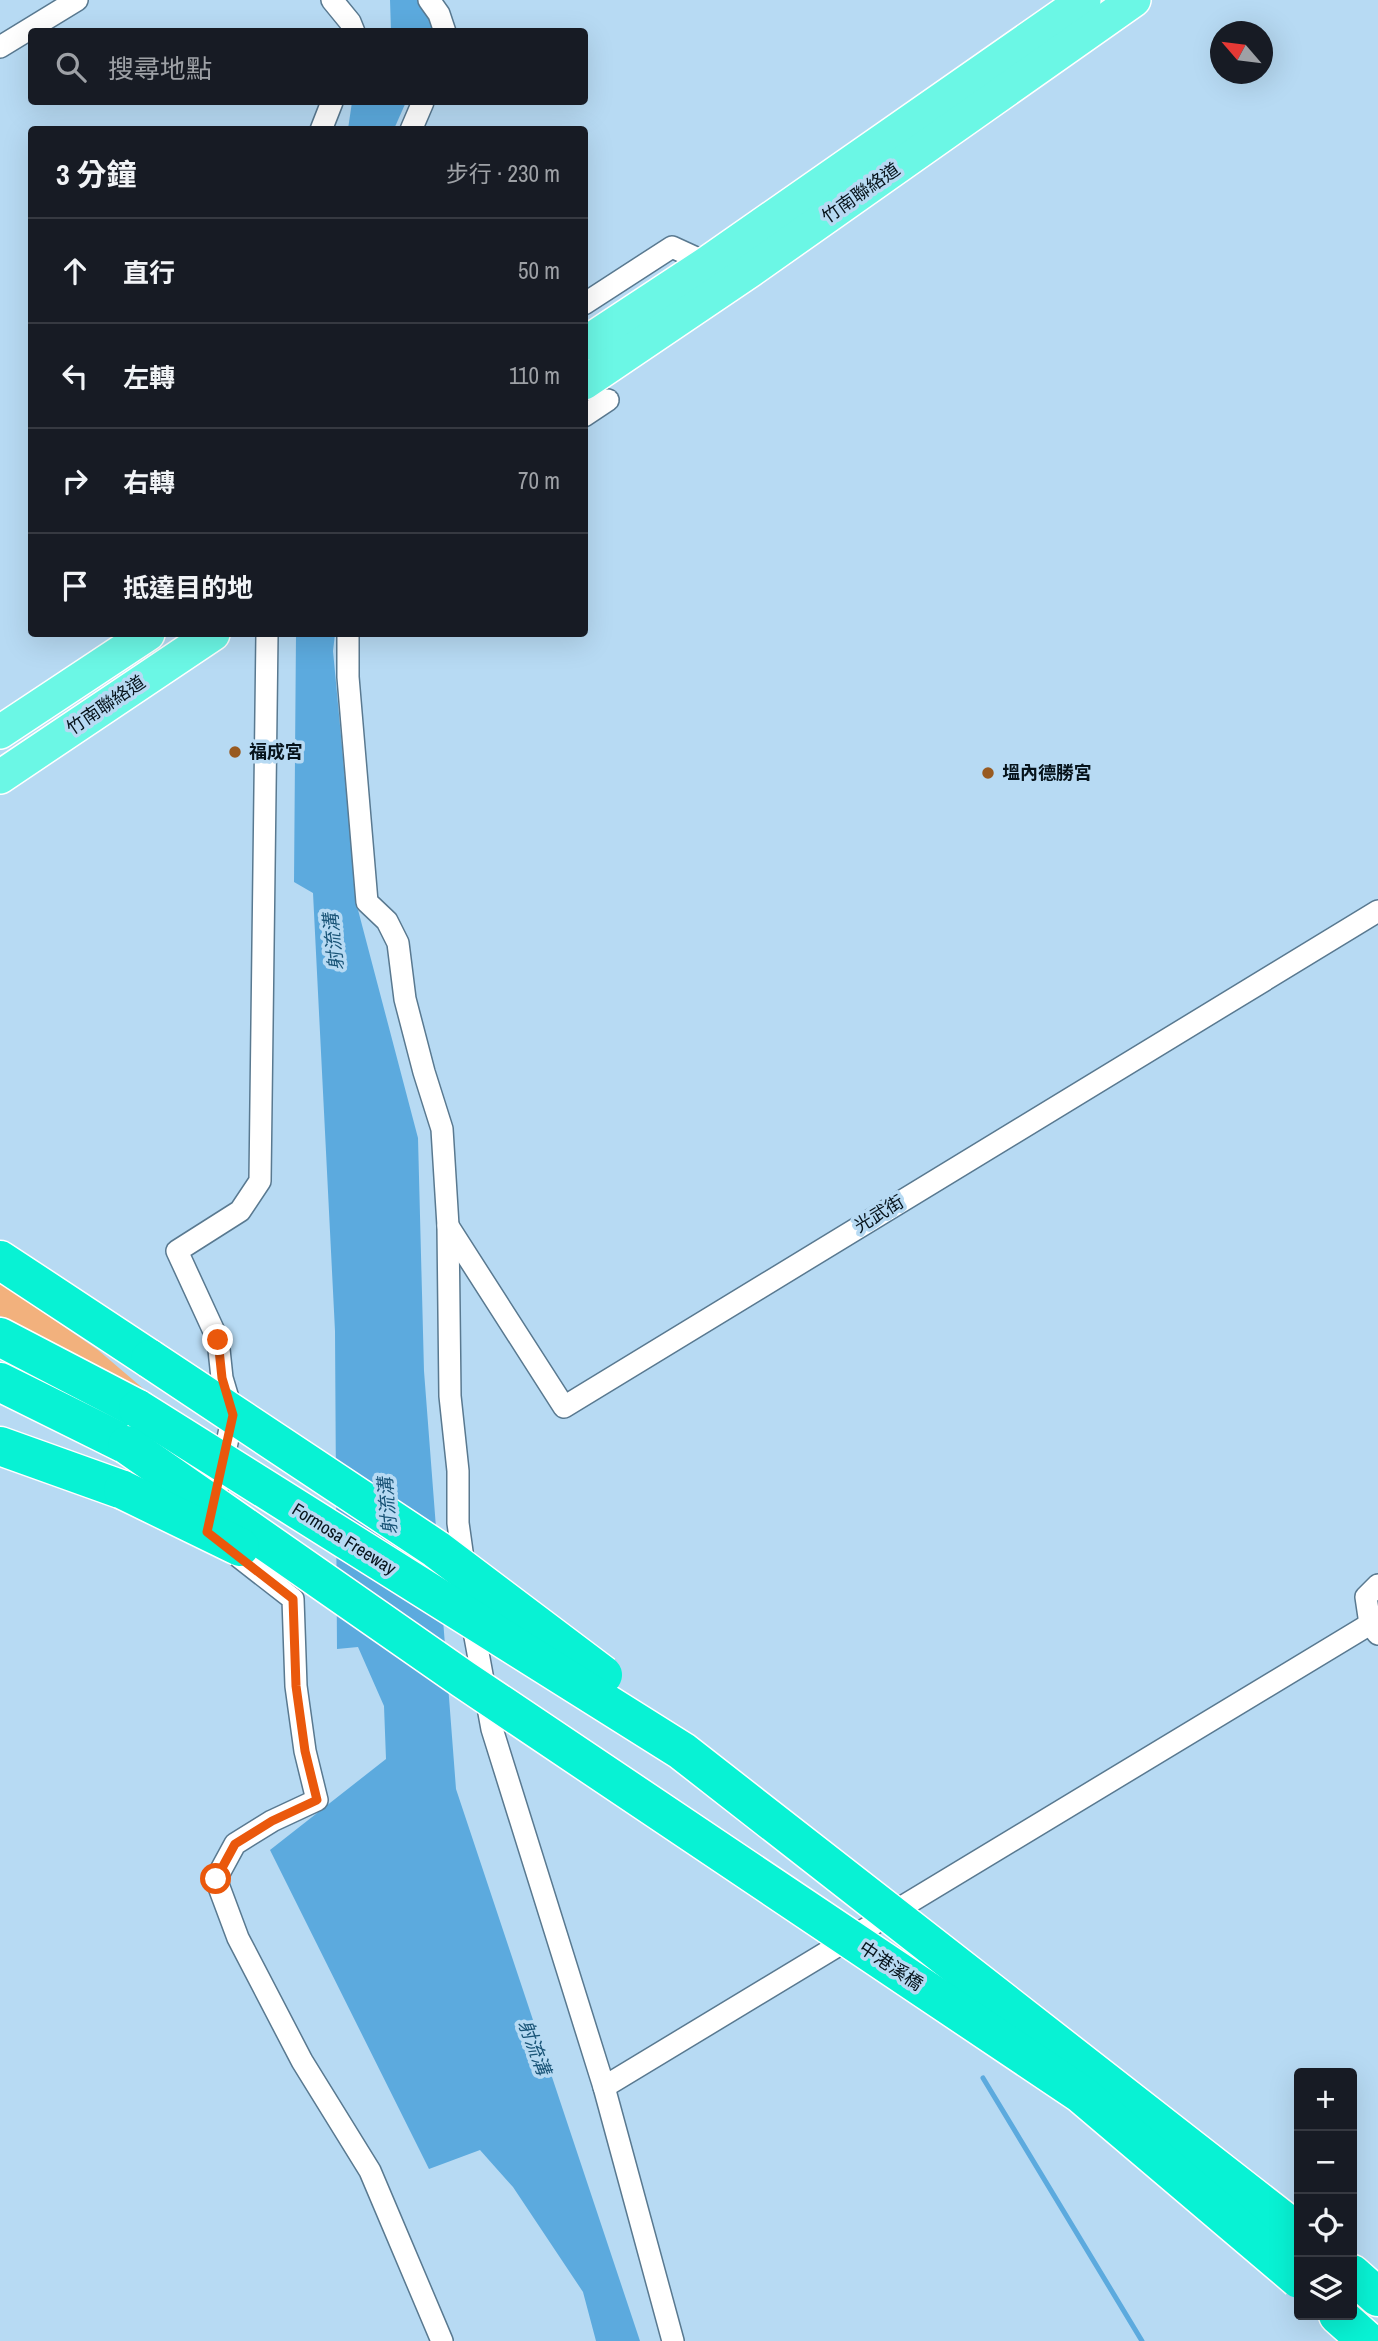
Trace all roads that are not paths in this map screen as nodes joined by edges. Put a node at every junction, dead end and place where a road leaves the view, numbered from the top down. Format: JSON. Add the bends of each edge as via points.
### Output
{"nodes":[{"id":1,"x":77,"y":0,"type":"edge"},
{"id":2,"x":332,"y":0,"type":"edge"},
{"id":3,"x":429,"y":0,"type":"edge"},
{"id":4,"x":1084,"y":0,"type":"edge"},
{"id":5,"x":1134,"y":0,"type":"edge"},
{"id":6,"x":31,"y":28,"type":"edge"},
{"id":7,"x":352,"y":28,"type":"edge"},
{"id":8,"x":444,"y":28,"type":"edge"},
{"id":9,"x":28,"y":30,"type":"edge"},
{"id":10,"x":0,"y":47,"type":"edge"},
{"id":11,"x":331,"y":105,"type":"edge"},
{"id":12,"x":422,"y":105,"type":"edge"},
{"id":13,"x":323,"y":126,"type":"edge"},
{"id":14,"x":413,"y":126,"type":"edge"},
{"id":15,"x":843,"y":186,"type":"junction"},
{"id":16,"x":707,"y":263,"type":"junction"},
{"id":17,"x":588,"y":301,"type":"edge"},
{"id":18,"x":588,"y":341,"type":"edge"},
{"id":19,"x":596,"y":391,"type":"edge"},
{"id":20,"x":588,"y":408,"type":"edge"},
{"id":21,"x":143,"y":637,"type":"edge"},
{"id":22,"x":209,"y":637,"type":"edge"},
{"id":23,"x":269,"y":637,"type":"edge"},
{"id":24,"x":348,"y":637,"type":"edge"},
{"id":25,"x":0,"y":732,"type":"edge"},
{"id":26,"x":0,"y":777,"type":"edge"},
{"id":27,"x":1378,"y":911,"type":"edge"},
{"id":28,"x":448,"y":1226,"type":"junction"},
{"id":29,"x":0,"y":1261,"type":"edge"},
{"id":30,"x":0,"y":1337,"type":"edge"},
{"id":31,"x":0,"y":1382,"type":"edge"},
{"id":32,"x":0,"y":1446,"type":"edge"},
{"id":33,"x":1378,"y":1585,"type":"edge"},
{"id":34,"x":1374,"y":1629,"type":"edge"},
{"id":35,"x":463,"y":1678,"type":"junction"},
{"id":36,"x":682,"y":1751,"type":"junction"},
{"id":37,"x":604,"y":2087,"type":"junction"},
{"id":38,"x":1294,"y":2228,"type":"edge"},
{"id":39,"x":1294,"y":2275,"type":"edge"},
{"id":40,"x":1357,"y":2278,"type":"edge"},
{"id":41,"x":1378,"y":2297,"type":"edge"},
{"id":42,"x":1344,"y":2320,"type":"edge"},
{"id":43,"x":442,"y":2341,"type":"edge"},
{"id":44,"x":673,"y":2341,"type":"edge"},
{"id":45,"x":1367,"y":2341,"type":"edge"}],
"edges":[{"from":1,"to":6,"type":"street"},
{"from":2,"to":7,"type":"street"},
{"from":3,"to":8,"type":"street"},
{"from":4,"to":15,"type":"main road","name":"竹南聯絡道"},
{"from":5,"to":15,"type":"main road","name":"竹南聯絡道"},
{"from":9,"to":10,"type":"street"},
{"from":11,"to":13,"type":"street"},
{"from":12,"to":14,"type":"street"},
{"from":15,"to":16,"type":"main road","name":"竹南聯絡道"},
{"from":15,"to":19,"type":"main road","name":"竹南聯絡道","via":[[751,270]]},
{"from":16,"to":17,"type":"street","via":[[672,247]]},
{"from":16,"to":18,"type":"main road","name":"竹南聯絡道"},
{"from":19,"to":20,"type":"street"},
{"from":21,"to":25,"type":"main road","name":"竹南聯絡道"},
{"from":22,"to":26,"type":"main road","name":"竹南聯絡道"},
{"from":23,"to":43,"type":"street","via":[[260,1181],[240,1211],[177,1251],[218,1340],[222,1378],[233,1415],[207,1532],[293,1599],[296,1686],[317,1800],[235,1844],[216,1879],[238,1938],[302,2060],[370,2171]]},
{"from":24,"to":28,"type":"street","via":[[367,902],[387,921],[398,943],[405,999],[442,1129]]},
{"from":27,"to":28,"type":"street","name":"光武街","via":[[565,1407]]},
{"from":28,"to":37,"type":"street","via":[[450,1396],[458,1523],[475,1642],[492,1729]]},
{"from":29,"to":36,"type":"highway","bridge":true,"via":[[436,1549],[637,1701]]},
{"from":30,"to":36,"type":"highway","name":"Formosa Freeway","bridge":true,"via":[[138,1409]]},
{"from":31,"to":35,"type":"highway","bridge":true,"via":[[127,1445]]},
{"from":32,"to":35,"type":"highway","bridge":true,"via":[[123,1490],[232,1543]]},
{"from":33,"to":34,"type":"street","via":[[1367,1597]]},
{"from":34,"to":37,"type":"street"},
{"from":35,"to":39,"type":"highway","name":"中港溪橋","bridge":true,"via":[[1081,2094]]},
{"from":36,"to":38,"type":"highway","bridge":true},
{"from":37,"to":44,"type":"street"},
{"from":40,"to":41,"type":"highway"},
{"from":42,"to":45,"type":"highway"}]}
